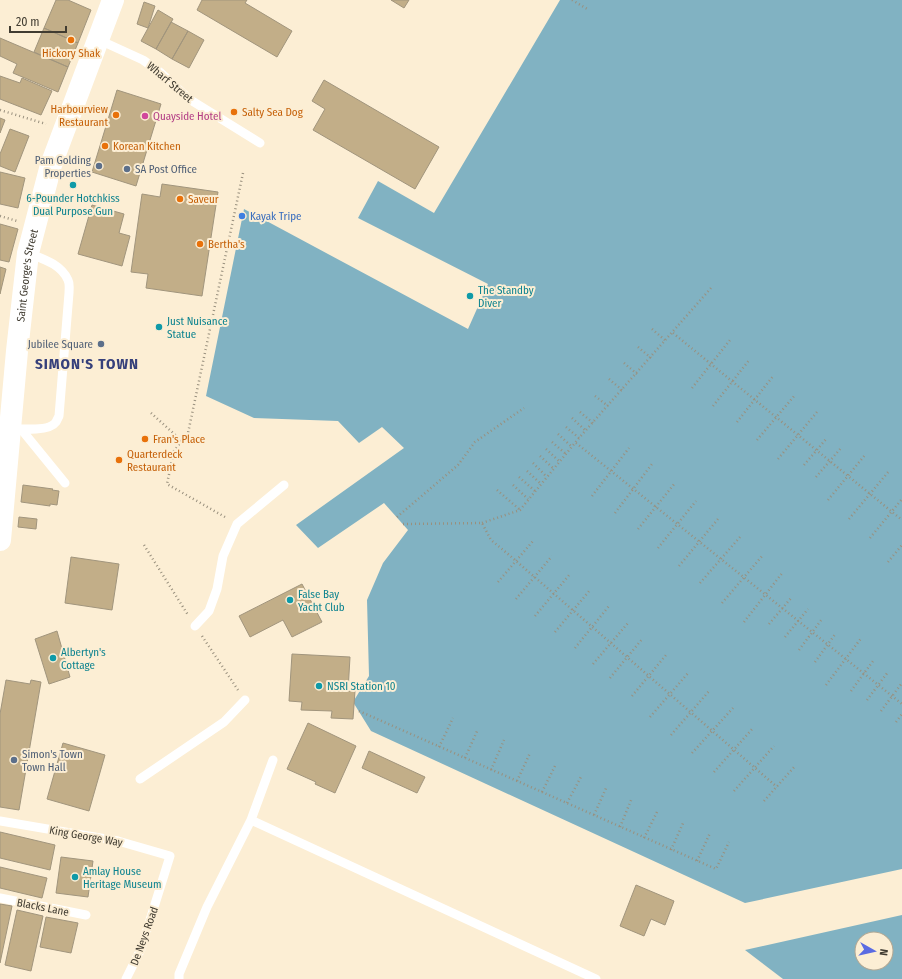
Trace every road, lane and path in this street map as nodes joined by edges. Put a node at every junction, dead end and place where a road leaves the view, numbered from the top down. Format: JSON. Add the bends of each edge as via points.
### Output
{"nodes":[{"id":1,"x":113,"y":0,"type":"edge"},
{"id":2,"x":572,"y":0,"type":"edge"},
{"id":3,"x":589,"y":10,"type":"dead end"},
{"id":4,"x":97,"y":39,"type":"junction"},
{"id":5,"x":0,"y":110,"type":"edge"},
{"id":6,"x":64,"y":130,"type":"junction"},
{"id":7,"x":260,"y":143,"type":"dead end"},
{"id":8,"x":243,"y":173,"type":"dead end"},
{"id":9,"x":28,"y":253,"type":"junction"},
{"id":10,"x":711,"y":288,"type":"dead end"},
{"id":11,"x":652,"y":329,"type":"dead end"},
{"id":12,"x":673,"y":333,"type":"junction"},
{"id":13,"x":730,"y":340,"type":"dead end"},
{"id":14,"x":666,"y":341,"type":"junction"},
{"id":15,"x":638,"y":347,"type":"dead end"},
{"id":16,"x":651,"y":358,"type":"junction"},
{"id":17,"x":750,"y":359,"type":"dead end"},
{"id":18,"x":624,"y":363,"type":"dead end"},
{"id":19,"x":637,"y":374,"type":"junction"},
{"id":20,"x":774,"y":375,"type":"dead end"},
{"id":21,"x":609,"y":379,"type":"dead end"},
{"id":22,"x":692,"y":388,"type":"dead end"},
{"id":23,"x":622,"y":390,"type":"junction"},
{"id":24,"x":794,"y":395,"type":"dead end"},
{"id":25,"x":595,"y":396,"type":"dead end"},
{"id":26,"x":608,"y":406,"type":"junction"},
{"id":27,"x":713,"y":406,"type":"dead end"},
{"id":28,"x":524,"y":408,"type":"dead end"},
{"id":29,"x":580,"y":412,"type":"dead end"},
{"id":30,"x":816,"y":412,"type":"dead end"},
{"id":31,"x":151,"y":413,"type":"dead end"},
{"id":32,"x":572,"y":418,"type":"dead end"},
{"id":33,"x":737,"y":422,"type":"dead end"},
{"id":34,"x":593,"y":423,"type":"dead end"},
{"id":35,"x":566,"y":427,"type":"dead end"},
{"id":36,"x":16,"y":428,"type":"junction"},
{"id":37,"x":586,"y":431,"type":"junction"},
{"id":38,"x":558,"y":434,"type":"dead end"},
{"id":39,"x":580,"y":438,"type":"junction"},
{"id":40,"x":827,"y":438,"type":"dead end"},
{"id":41,"x":757,"y":440,"type":"dead end"},
{"id":42,"x":182,"y":441,"type":"junction"},
{"id":43,"x":552,"y":442,"type":"dead end"},
{"id":44,"x":576,"y":443,"type":"junction"},
{"id":45,"x":572,"y":447,"type":"junction"},
{"id":46,"x":629,"y":448,"type":"dead end"},
{"id":47,"x":841,"y":448,"type":"dead end"},
{"id":48,"x":546,"y":449,"type":"dead end"},
{"id":49,"x":816,"y":450,"type":"junction"},
{"id":50,"x":566,"y":454,"type":"junction"},
{"id":51,"x":865,"y":455,"type":"dead end"},
{"id":52,"x":540,"y":456,"type":"dead end"},
{"id":53,"x":778,"y":459,"type":"dead end"},
{"id":54,"x":560,"y":462,"type":"junction"},
{"id":55,"x":533,"y":464,"type":"dead end"},
{"id":56,"x":652,"y":464,"type":"dead end"},
{"id":57,"x":804,"y":465,"type":"dead end"},
{"id":58,"x":554,"y":469,"type":"junction"},
{"id":59,"x":527,"y":471,"type":"dead end"},
{"id":60,"x":889,"y":471,"type":"dead end"},
{"id":61,"x":519,"y":477,"type":"dead end"},
{"id":62,"x":547,"y":477,"type":"junction"},
{"id":63,"x":816,"y":477,"type":"dead end"},
{"id":64,"x":65,"y":483,"type":"dead end"},
{"id":65,"x":674,"y":483,"type":"dead end"},
{"id":66,"x":541,"y":484,"type":"junction"},
{"id":67,"x":284,"y":485,"type":"dead end"},
{"id":68,"x":513,"y":485,"type":"dead end"},
{"id":69,"x":497,"y":490,"type":"dead end"},
{"id":70,"x":535,"y":491,"type":"junction"},
{"id":71,"x":592,"y":496,"type":"dead end"},
{"id":72,"x":528,"y":499,"type":"junction"},
{"id":73,"x":902,"y":499,"type":"edge"},
{"id":74,"x":828,"y":500,"type":"dead end"},
{"id":75,"x":696,"y":501,"type":"dead end"},
{"id":76,"x":520,"y":510,"type":"junction"},
{"id":77,"x":615,"y":512,"type":"dead end"},
{"id":78,"x":397,"y":517,"type":"dead end"},
{"id":79,"x":718,"y":519,"type":"dead end"},
{"id":80,"x":849,"y":519,"type":"dead end"},
{"id":81,"x":902,"y":520,"type":"edge"},
{"id":82,"x":482,"y":523,"type":"junction"},
{"id":83,"x":237,"y":524,"type":"junction"},
{"id":84,"x":403,"y":524,"type":"dead end"},
{"id":85,"x":638,"y":529,"type":"dead end"},
{"id":86,"x":740,"y":537,"type":"dead end"},
{"id":87,"x":870,"y":538,"type":"dead end"},
{"id":88,"x":0,"y":540,"type":"edge"},
{"id":89,"x":533,"y":541,"type":"dead end"},
{"id":90,"x":902,"y":545,"type":"edge"},
{"id":91,"x":658,"y":548,"type":"dead end"},
{"id":92,"x":763,"y":555,"type":"dead end"},
{"id":93,"x":552,"y":556,"type":"dead end"},
{"id":94,"x":888,"y":562,"type":"dead end"},
{"id":95,"x":680,"y":566,"type":"dead end"},
{"id":96,"x":783,"y":572,"type":"dead end"},
{"id":97,"x":570,"y":574,"type":"dead end"},
{"id":98,"x":498,"y":582,"type":"dead end"},
{"id":99,"x":700,"y":583,"type":"dead end"},
{"id":100,"x":590,"y":590,"type":"dead end"},
{"id":101,"x":792,"y":597,"type":"dead end"},
{"id":102,"x":516,"y":599,"type":"dead end"},
{"id":103,"x":722,"y":603,"type":"dead end"},
{"id":104,"x":609,"y":606,"type":"dead end"},
{"id":105,"x":808,"y":609,"type":"dead end"},
{"id":106,"x":535,"y":616,"type":"dead end"},
{"id":107,"x":822,"y":619,"type":"dead end"},
{"id":108,"x":744,"y":622,"type":"dead end"},
{"id":109,"x":628,"y":623,"type":"dead end"},
{"id":110,"x":770,"y":624,"type":"dead end"},
{"id":111,"x":195,"y":626,"type":"dead end"},
{"id":112,"x":555,"y":632,"type":"dead end"},
{"id":113,"x":836,"y":633,"type":"dead end"},
{"id":114,"x":785,"y":637,"type":"dead end"},
{"id":115,"x":862,"y":637,"type":"dead end"},
{"id":116,"x":643,"y":638,"type":"dead end"},
{"id":117,"x":575,"y":648,"type":"dead end"},
{"id":118,"x":799,"y":650,"type":"dead end"},
{"id":119,"x":666,"y":655,"type":"dead end"},
{"id":120,"x":873,"y":661,"type":"dead end"},
{"id":121,"x":815,"y":662,"type":"dead end"},
{"id":122,"x":593,"y":664,"type":"dead end"},
{"id":123,"x":689,"y":672,"type":"dead end"},
{"id":124,"x":888,"y":672,"type":"dead end"},
{"id":125,"x":610,"y":678,"type":"dead end"},
{"id":126,"x":902,"y":683,"type":"edge"},
{"id":127,"x":826,"y":685,"type":"dead end"},
{"id":128,"x":710,"y":690,"type":"dead end"},
{"id":129,"x":851,"y":691,"type":"dead end"},
{"id":130,"x":632,"y":696,"type":"dead end"},
{"id":131,"x":245,"y":700,"type":"dead end"},
{"id":132,"x":867,"y":700,"type":"dead end"},
{"id":133,"x":902,"y":704,"type":"edge"},
{"id":134,"x":734,"y":708,"type":"dead end"},
{"id":135,"x":359,"y":711,"type":"dead end"},
{"id":136,"x":882,"y":711,"type":"dead end"},
{"id":137,"x":902,"y":714,"type":"edge"},
{"id":138,"x":650,"y":717,"type":"dead end"},
{"id":139,"x":453,"y":718,"type":"dead end"},
{"id":140,"x":896,"y":722,"type":"dead end"},
{"id":141,"x":753,"y":728,"type":"dead end"},
{"id":142,"x":478,"y":729,"type":"dead end"},
{"id":143,"x":671,"y":735,"type":"dead end"},
{"id":144,"x":504,"y":740,"type":"dead end"},
{"id":145,"x":774,"y":746,"type":"dead end"},
{"id":146,"x":440,"y":747,"type":"junction"},
{"id":147,"x":530,"y":753,"type":"dead end"},
{"id":148,"x":692,"y":754,"type":"dead end"},
{"id":149,"x":465,"y":758,"type":"junction"},
{"id":150,"x":273,"y":760,"type":"dead end"},
{"id":151,"x":556,"y":764,"type":"dead end"},
{"id":152,"x":795,"y":766,"type":"dead end"},
{"id":153,"x":491,"y":770,"type":"junction"},
{"id":154,"x":714,"y":772,"type":"dead end"},
{"id":155,"x":582,"y":775,"type":"dead end"},
{"id":156,"x":140,"y":779,"type":"dead end"},
{"id":157,"x":517,"y":781,"type":"junction"},
{"id":158,"x":607,"y":786,"type":"dead end"},
{"id":159,"x":777,"y":787,"type":"dead end"},
{"id":160,"x":734,"y":791,"type":"dead end"},
{"id":161,"x":542,"y":792,"type":"junction"},
{"id":162,"x":632,"y":798,"type":"dead end"},
{"id":163,"x":764,"y":801,"type":"dead end"},
{"id":164,"x":567,"y":804,"type":"junction"},
{"id":165,"x":658,"y":810,"type":"dead end"},
{"id":166,"x":594,"y":815,"type":"junction"},
{"id":167,"x":250,"y":820,"type":"junction"},
{"id":168,"x":0,"y":821,"type":"edge"},
{"id":169,"x":684,"y":821,"type":"dead end"},
{"id":170,"x":620,"y":827,"type":"junction"},
{"id":171,"x":710,"y":833,"type":"dead end"},
{"id":172,"x":644,"y":838,"type":"junction"},
{"id":173,"x":728,"y":842,"type":"dead end"},
{"id":174,"x":671,"y":850,"type":"junction"},
{"id":175,"x":170,"y":856,"type":"joint"},
{"id":176,"x":697,"y":861,"type":"junction"},
{"id":177,"x":0,"y":898,"type":"edge"},
{"id":178,"x":86,"y":915,"type":"dead end"},
{"id":179,"x":178,"y":977,"type":"edge"},
{"id":180,"x":126,"y":979,"type":"edge"},
{"id":181,"x":596,"y":979,"type":"edge"}],
"edges":[{"from":1,"to":4,"type":"main road","name":"Saint George's Street"},
{"from":2,"to":3,"type":"path"},
{"from":4,"to":6,"type":"main road","name":"Saint George's Street"},
{"from":4,"to":7,"type":"lane","name":"Wharf Street","via":[[143,60],[161,73],[189,100]]},
{"from":5,"to":6,"type":"path"},
{"from":6,"to":9,"type":"main road","name":"Saint George's Street","via":[[51,165]]},
{"from":8,"to":42,"type":"path","via":[[188,433]]},
{"from":9,"to":36,"type":"main road","name":"Saint George's Street","via":[[17,350]]},
{"from":9,"to":36,"type":"lane","via":[[59,268],[69,282],[70,293],[59,416],[56,422],[48,427]]},
{"from":10,"to":12,"type":"path"},
{"from":11,"to":14,"type":"path"},
{"from":12,"to":14,"type":"path"},
{"from":12,"to":49,"type":"path"},
{"from":13,"to":22,"type":"path"},
{"from":14,"to":16,"type":"path"},
{"from":15,"to":16,"type":"path"},
{"from":16,"to":19,"type":"path"},
{"from":17,"to":27,"type":"path"},
{"from":18,"to":19,"type":"path"},
{"from":19,"to":23,"type":"path"},
{"from":20,"to":33,"type":"path"},
{"from":21,"to":23,"type":"path"},
{"from":23,"to":26,"type":"path"},
{"from":24,"to":41,"type":"path"},
{"from":25,"to":26,"type":"path"},
{"from":26,"to":37,"type":"path"},
{"from":28,"to":78,"type":"path","via":[[476,442],[458,465]]},
{"from":29,"to":34,"type":"path"},
{"from":30,"to":53,"type":"path"},
{"from":31,"to":42,"type":"path"},
{"from":32,"to":37,"type":"path"},
{"from":35,"to":39,"type":"path"},
{"from":36,"to":64,"type":"lane"},
{"from":36,"to":88,"type":"main road","name":"Saint George's Street"},
{"from":37,"to":39,"type":"path"},
{"from":38,"to":45,"type":"path"},
{"from":39,"to":44,"type":"path"},
{"from":40,"to":49,"type":"path"},
{"from":42,"to":83,"type":"path","via":[[174,451],[166,484]]},
{"from":43,"to":50,"type":"path"},
{"from":44,"to":45,"type":"path"},
{"from":44,"to":133,"type":"path"},
{"from":45,"to":50,"type":"path"},
{"from":46,"to":71,"type":"path"},
{"from":47,"to":63,"type":"path"},
{"from":48,"to":54,"type":"path"},
{"from":49,"to":57,"type":"path"},
{"from":49,"to":81,"type":"path"},
{"from":50,"to":54,"type":"path"},
{"from":51,"to":74,"type":"path"},
{"from":52,"to":58,"type":"path"},
{"from":54,"to":58,"type":"path"},
{"from":55,"to":62,"type":"path"},
{"from":56,"to":77,"type":"path"},
{"from":58,"to":62,"type":"path"},
{"from":59,"to":66,"type":"path"},
{"from":60,"to":80,"type":"path"},
{"from":61,"to":70,"type":"path"},
{"from":62,"to":66,"type":"path"},
{"from":65,"to":85,"type":"path"},
{"from":66,"to":70,"type":"path"},
{"from":67,"to":83,"type":"lane"},
{"from":68,"to":72,"type":"path"},
{"from":69,"to":76,"type":"path"},
{"from":70,"to":72,"type":"path"},
{"from":72,"to":76,"type":"path"},
{"from":73,"to":87,"type":"path"},
{"from":75,"to":91,"type":"path"},
{"from":76,"to":82,"type":"path"},
{"from":79,"to":95,"type":"path"},
{"from":82,"to":84,"type":"path"},
{"from":82,"to":159,"type":"path","via":[[491,540]]},
{"from":83,"to":111,"type":"lane","via":[[223,556],[217,589],[209,611]]},
{"from":86,"to":99,"type":"path"},
{"from":89,"to":98,"type":"path"},
{"from":90,"to":94,"type":"path"},
{"from":92,"to":103,"type":"path"},
{"from":93,"to":102,"type":"path"},
{"from":96,"to":108,"type":"path"},
{"from":97,"to":106,"type":"path"},
{"from":100,"to":112,"type":"path"},
{"from":101,"to":110,"type":"path"},
{"from":104,"to":117,"type":"path"},
{"from":105,"to":114,"type":"path"},
{"from":107,"to":118,"type":"path"},
{"from":109,"to":122,"type":"path"},
{"from":113,"to":121,"type":"path"},
{"from":115,"to":127,"type":"path"},
{"from":116,"to":125,"type":"path"},
{"from":119,"to":130,"type":"path"},
{"from":120,"to":129,"type":"path"},
{"from":123,"to":138,"type":"path"},
{"from":124,"to":132,"type":"path"},
{"from":126,"to":136,"type":"path"},
{"from":128,"to":143,"type":"path"},
{"from":131,"to":156,"type":"lane","via":[[224,722]]},
{"from":134,"to":148,"type":"path"},
{"from":135,"to":146,"type":"path"},
{"from":137,"to":140,"type":"path"},
{"from":139,"to":146,"type":"path"},
{"from":141,"to":154,"type":"path"},
{"from":142,"to":149,"type":"path"},
{"from":144,"to":153,"type":"path"},
{"from":145,"to":160,"type":"path"},
{"from":146,"to":149,"type":"path"},
{"from":147,"to":157,"type":"path"},
{"from":149,"to":153,"type":"path"},
{"from":150,"to":167,"type":"lane"},
{"from":151,"to":161,"type":"path"},
{"from":152,"to":163,"type":"path"},
{"from":153,"to":157,"type":"path"},
{"from":155,"to":164,"type":"path"},
{"from":157,"to":161,"type":"path"},
{"from":158,"to":166,"type":"path"},
{"from":161,"to":164,"type":"path"},
{"from":162,"to":170,"type":"path"},
{"from":164,"to":166,"type":"path"},
{"from":165,"to":172,"type":"path"},
{"from":166,"to":170,"type":"path"},
{"from":167,"to":179,"type":"lane","via":[[207,907]]},
{"from":167,"to":181,"type":"lane"},
{"from":168,"to":175,"type":"lane","name":"King George Way","via":[[118,841]]},
{"from":169,"to":174,"type":"path"},
{"from":170,"to":172,"type":"path"},
{"from":171,"to":176,"type":"path"},
{"from":172,"to":174,"type":"path"},
{"from":173,"to":176,"type":"path","via":[[716,869]]},
{"from":174,"to":176,"type":"path"},
{"from":175,"to":180,"type":"lane","name":"De Neys Road","via":[[141,949]]},
{"from":177,"to":178,"type":"lane","name":"Blacks Lane"}]}
